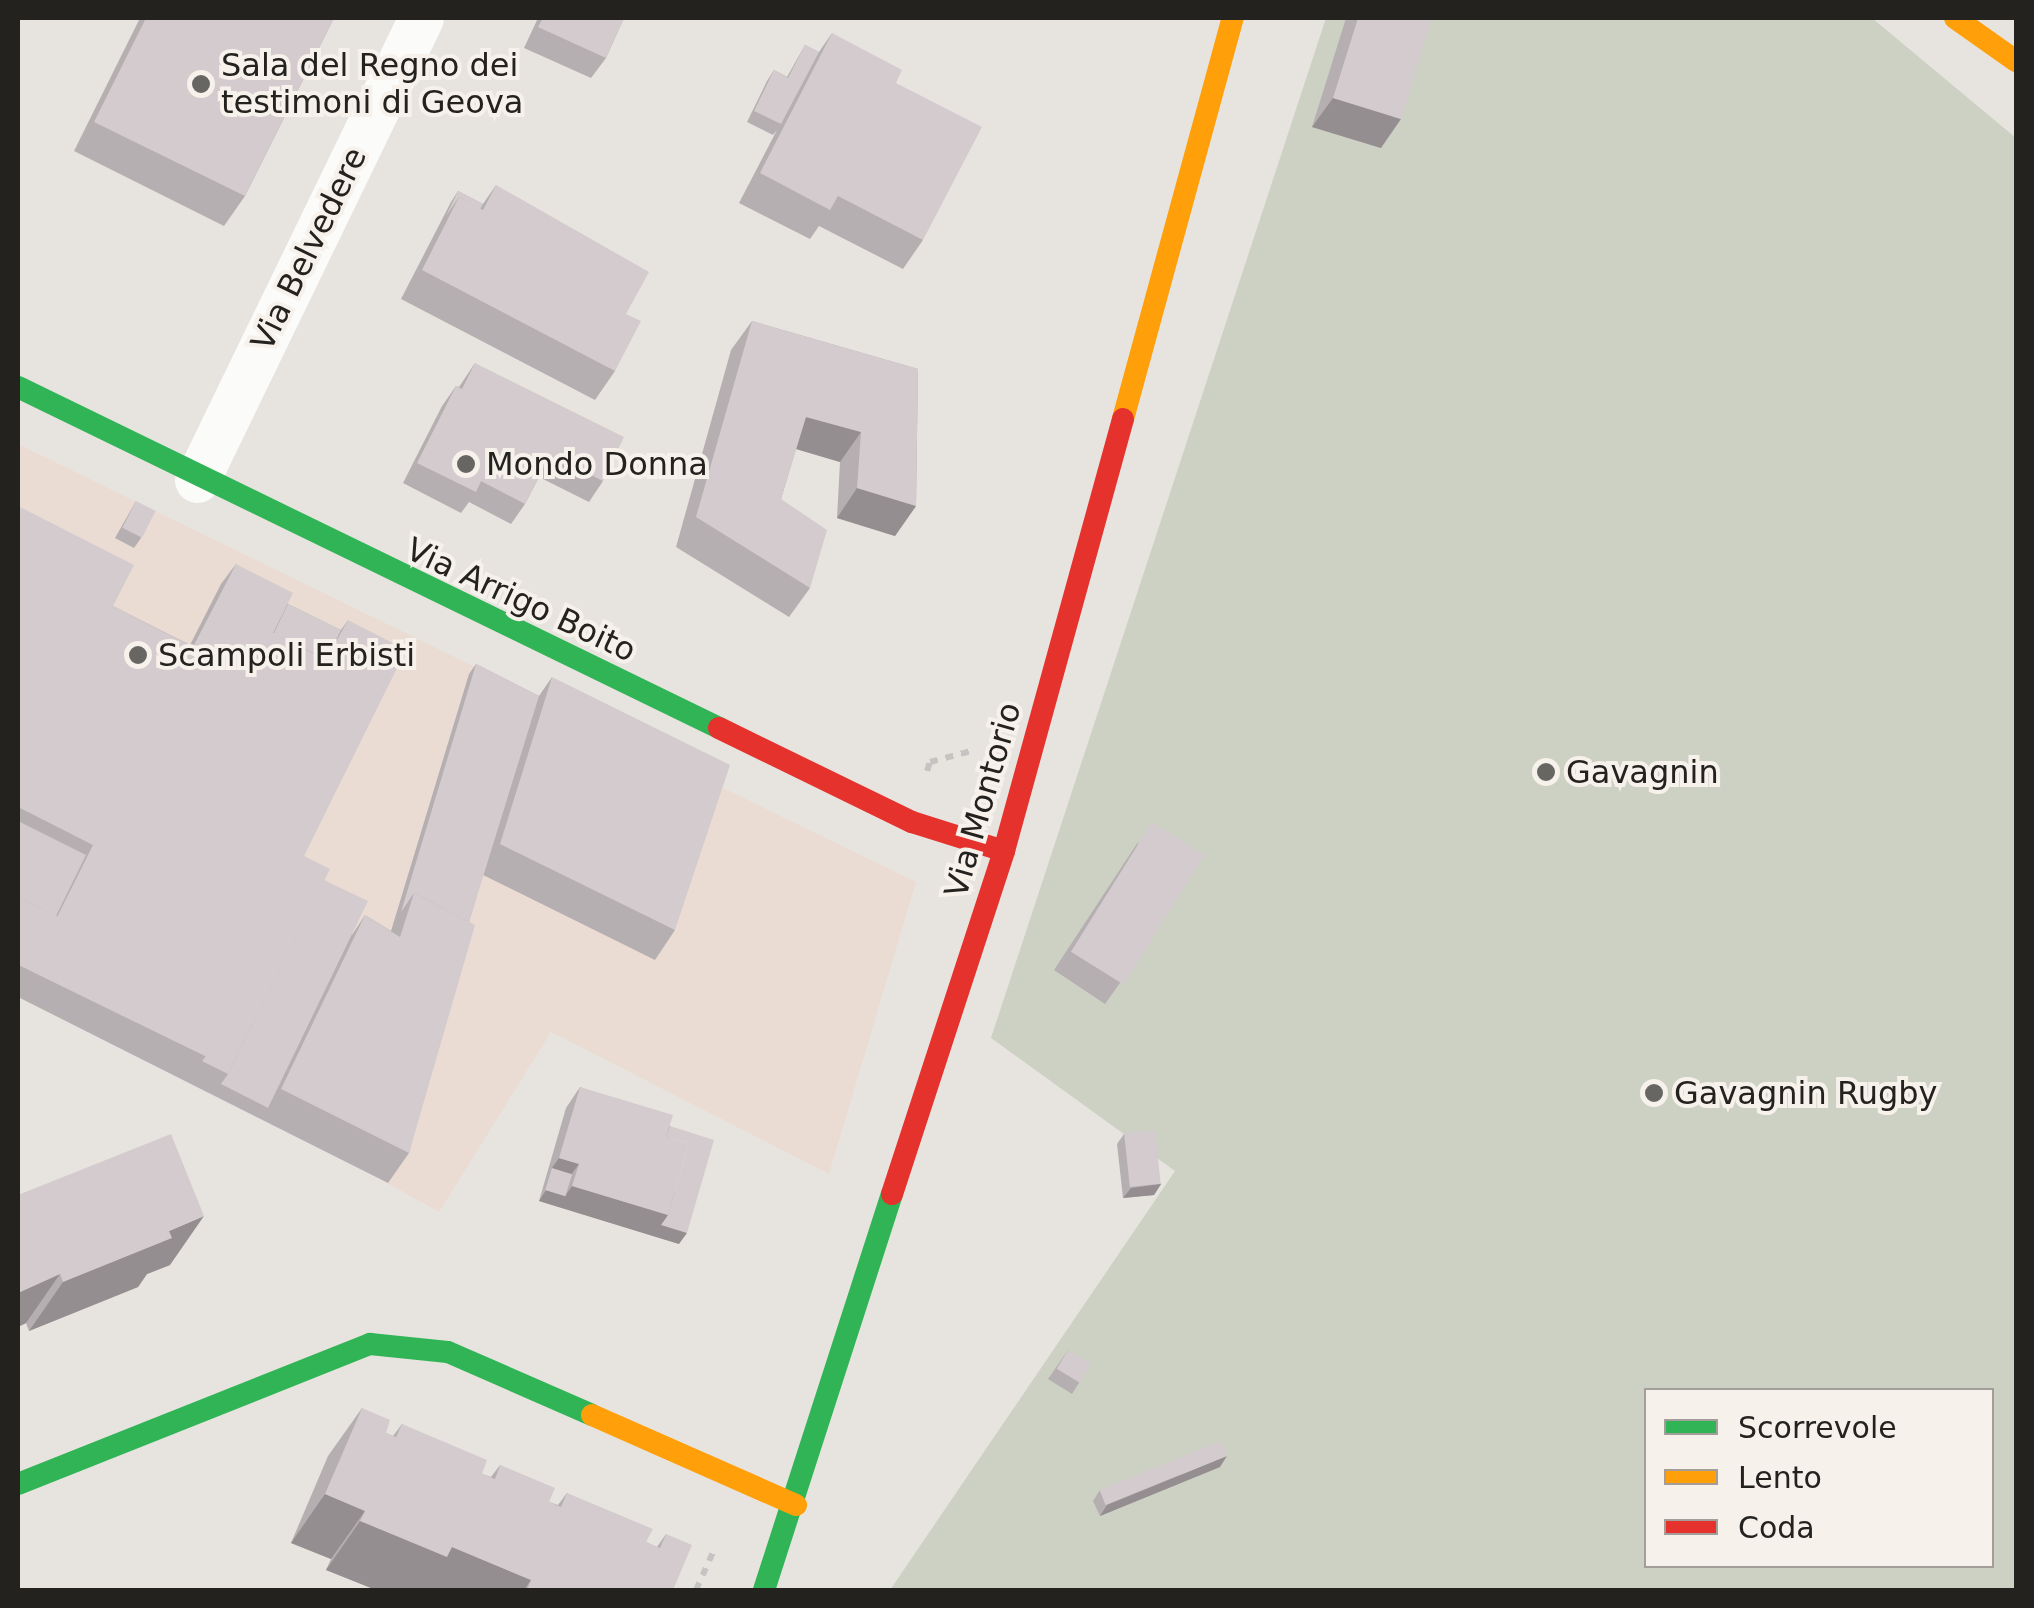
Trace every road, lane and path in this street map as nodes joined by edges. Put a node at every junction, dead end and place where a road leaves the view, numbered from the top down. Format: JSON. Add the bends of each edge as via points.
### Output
{"nodes":[{"id":1,"x":421,"y":18,"type":"edge"},
{"id":2,"x":1233,"y":18,"type":"edge"},
{"id":3,"x":1955,"y":18,"type":"edge"},
{"id":4,"x":2016,"y":61,"type":"edge"},
{"id":5,"x":18,"y":387,"type":"edge"},
{"id":6,"x":197,"y":480,"type":"junction"},
{"id":7,"x":1004,"y":852,"type":"junction"},
{"id":8,"x":18,"y":1484,"type":"edge"},
{"id":9,"x":796,"y":1505,"type":"junction"},
{"id":10,"x":764,"y":1590,"type":"edge"}],
"edges":[{"from":1,"to":6,"type":"street","name":"Via Belvedere"},
{"from":2,"to":7,"type":"street","name":"Via Montorio"},
{"from":3,"to":4,"type":"street"},
{"from":5,"to":6,"type":"street","name":"Via Arrigo Boito"},
{"from":6,"to":7,"type":"street","name":"Via Arrigo Boito","via":[[912,822]]},
{"from":7,"to":9,"type":"street","name":"Via Montorio"},
{"from":8,"to":9,"type":"street","via":[[370,1344],[448,1352]]},
{"from":9,"to":10,"type":"street","name":"Via Montorio"}]}
